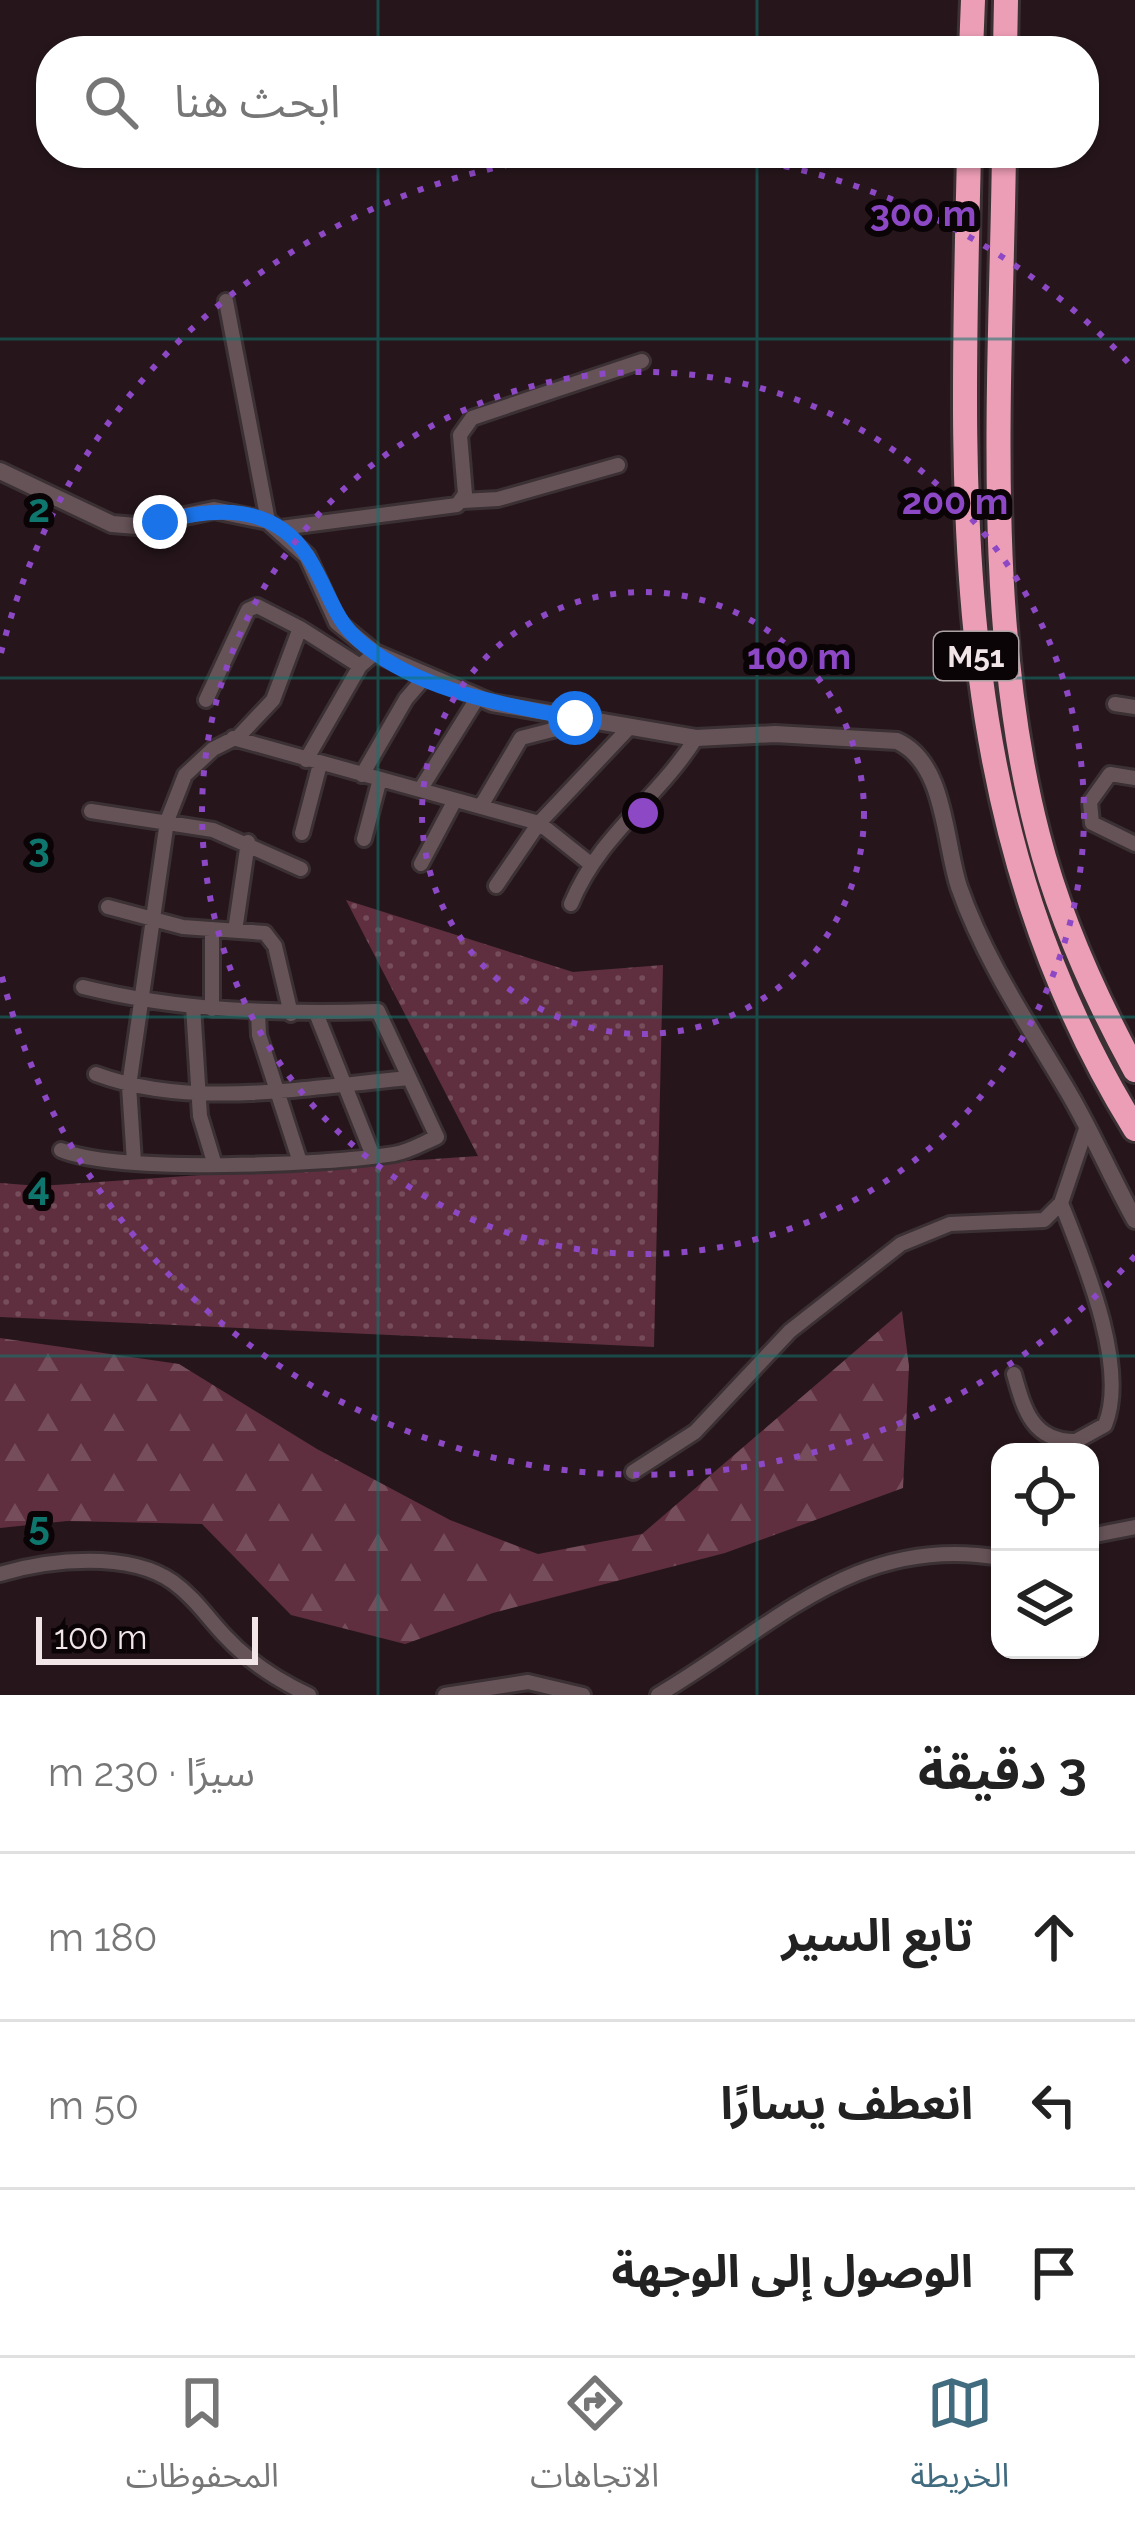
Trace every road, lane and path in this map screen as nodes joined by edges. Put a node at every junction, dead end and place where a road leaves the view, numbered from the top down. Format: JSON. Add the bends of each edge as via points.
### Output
{"nodes":[{"id":1,"x":973,"y":0,"type":"edge"},
{"id":2,"x":1006,"y":0,"type":"edge"},
{"id":3,"x":972,"y":36,"type":"edge"},
{"id":4,"x":1005,"y":36,"type":"edge"},
{"id":5,"x":969,"y":168,"type":"edge"},
{"id":6,"x":1004,"y":168,"type":"edge"},
{"id":7,"x":226,"y":301,"type":"dead end"},
{"id":8,"x":642,"y":361,"type":"dead end"},
{"id":9,"x":617,"y":465,"type":"dead end"},
{"id":10,"x":0,"y":471,"type":"edge"},
{"id":11,"x":463,"y":501,"type":"junction"},
{"id":12,"x":274,"y":524,"type":"junction"},
{"id":13,"x":300,"y":628,"type":"junction"},
{"id":14,"x":375,"y":653,"type":"junction"},
{"id":15,"x":360,"y":666,"type":"junction"},
{"id":16,"x":425,"y":677,"type":"junction"},
{"id":17,"x":478,"y":698,"type":"junction"},
{"id":18,"x":206,"y":700,"type":"dead end"},
{"id":19,"x":1115,"y":704,"type":"dead end"},
{"id":20,"x":1135,"y":707,"type":"edge"},
{"id":21,"x":575,"y":718,"type":"junction"},
{"id":22,"x":628,"y":729,"type":"junction"},
{"id":23,"x":233,"y":738,"type":"junction"},
{"id":24,"x":696,"y":738,"type":"junction"},
{"id":25,"x":313,"y":762,"type":"junction"},
{"id":26,"x":362,"y":775,"type":"junction"},
{"id":27,"x":1135,"y":778,"type":"edge"},
{"id":28,"x":380,"y":779,"type":"junction"},
{"id":29,"x":420,"y":790,"type":"junction"},
{"id":30,"x":455,"y":800,"type":"junction"},
{"id":31,"x":481,"y":806,"type":"junction"},
{"id":32,"x":91,"y":811,"type":"dead end"},
{"id":33,"x":167,"y":821,"type":"junction"},
{"id":34,"x":539,"y":823,"type":"junction"},
{"id":35,"x":302,"y":833,"type":"dead end"},
{"id":36,"x":364,"y":839,"type":"dead end"},
{"id":37,"x":248,"y":842,"type":"junction"},
{"id":38,"x":1135,"y":844,"type":"edge"},
{"id":39,"x":588,"y":862,"type":"junction"},
{"id":40,"x":421,"y":864,"type":"dead end"},
{"id":41,"x":302,"y":869,"type":"dead end"},
{"id":42,"x":496,"y":886,"type":"dead end"},
{"id":43,"x":571,"y":904,"type":"dead end"},
{"id":44,"x":108,"y":907,"type":"dead end"},
{"id":45,"x":149,"y":920,"type":"junction"},
{"id":46,"x":212,"y":929,"type":"junction"},
{"id":47,"x":235,"y":931,"type":"junction"},
{"id":48,"x":83,"y":987,"type":"dead end"},
{"id":49,"x":141,"y":1001,"type":"junction"},
{"id":50,"x":194,"y":1006,"type":"junction"},
{"id":51,"x":212,"y":1009,"type":"junction"},
{"id":52,"x":258,"y":1012,"type":"junction"},
{"id":53,"x":316,"y":1013,"type":"junction"},
{"id":54,"x":292,"y":1014,"type":"junction"},
{"id":55,"x":1135,"y":1070,"type":"edge"},
{"id":56,"x":96,"y":1074,"type":"dead end"},
{"id":57,"x":409,"y":1078,"type":"junction"},
{"id":58,"x":347,"y":1084,"type":"junction"},
{"id":59,"x":129,"y":1086,"type":"junction"},
{"id":60,"x":279,"y":1089,"type":"junction"},
{"id":61,"x":198,"y":1092,"type":"junction"},
{"id":62,"x":1087,"y":1126,"type":"junction"},
{"id":63,"x":1135,"y":1129,"type":"edge"},
{"id":64,"x":62,"y":1150,"type":"dead end"},
{"id":65,"x":373,"y":1156,"type":"junction"},
{"id":66,"x":299,"y":1160,"type":"junction"},
{"id":67,"x":134,"y":1162,"type":"junction"},
{"id":68,"x":214,"y":1162,"type":"junction"},
{"id":69,"x":1061,"y":1203,"type":"junction"},
{"id":70,"x":1135,"y":1220,"type":"edge"},
{"id":71,"x":1014,"y":1374,"type":"dead end"},
{"id":72,"x":633,"y":1472,"type":"dead end"},
{"id":73,"x":1135,"y":1527,"type":"edge"},
{"id":74,"x":1099,"y":1534,"type":"edge"},
{"id":75,"x":991,"y":1557,"type":"edge"},
{"id":76,"x":0,"y":1574,"type":"edge"},
{"id":77,"x":309,"y":1695,"type":"edge"},
{"id":78,"x":445,"y":1695,"type":"edge"},
{"id":79,"x":583,"y":1695,"type":"edge"},
{"id":80,"x":658,"y":1695,"type":"edge"}],
"edges":[{"from":1,"to":3,"type":"highway"},
{"from":2,"to":4,"type":"highway"},
{"from":5,"to":63,"type":"highway","number":"M51","via":[[968,464],[985,728],[1041,940]]},
{"from":6,"to":55,"type":"highway","number":"M51","via":[[1002,490],[1017,732],[1066,922]]},
{"from":7,"to":12,"type":"street"},
{"from":8,"to":11,"type":"street","via":[[472,418],[460,435]]},
{"from":9,"to":11,"type":"street"},
{"from":10,"to":12,"type":"street","via":[[112,524],[214,510]]},
{"from":11,"to":12,"type":"street"},
{"from":12,"to":14,"type":"street","via":[[308,556],[338,622]]},
{"from":13,"to":15,"type":"street"},
{"from":13,"to":18,"type":"street","via":[[256,606],[248,610]]},
{"from":13,"to":23,"type":"street","via":[[273,700]]},
{"from":14,"to":15,"type":"street"},
{"from":14,"to":16,"type":"street"},
{"from":15,"to":25,"type":"street"},
{"from":16,"to":17,"type":"street"},
{"from":16,"to":26,"type":"street"},
{"from":17,"to":21,"type":"street"},
{"from":17,"to":29,"type":"street"},
{"from":19,"to":20,"type":"street"},
{"from":21,"to":22,"type":"street"},
{"from":21,"to":31,"type":"street","via":[[520,738]]},
{"from":22,"to":24,"type":"street"},
{"from":22,"to":34,"type":"street"},
{"from":23,"to":25,"type":"street"},
{"from":23,"to":33,"type":"street","via":[[185,775]]},
{"from":24,"to":39,"type":"street"},
{"from":24,"to":62,"type":"street","via":[[796,735],[913,748],[937,796],[971,919]]},
{"from":25,"to":26,"type":"street"},
{"from":25,"to":35,"type":"street"},
{"from":26,"to":28,"type":"street"},
{"from":27,"to":38,"type":"street","via":[[1111,774],[1090,802],[1092,823]]},
{"from":28,"to":29,"type":"street"},
{"from":28,"to":36,"type":"street"},
{"from":29,"to":30,"type":"street"},
{"from":30,"to":31,"type":"street"},
{"from":30,"to":40,"type":"street"},
{"from":31,"to":34,"type":"street"},
{"from":32,"to":33,"type":"street"},
{"from":33,"to":37,"type":"street"},
{"from":33,"to":45,"type":"street"},
{"from":34,"to":39,"type":"street"},
{"from":34,"to":42,"type":"street"},
{"from":37,"to":41,"type":"street"},
{"from":37,"to":47,"type":"street"},
{"from":39,"to":43,"type":"street"},
{"from":44,"to":45,"type":"street"},
{"from":45,"to":46,"type":"street"},
{"from":45,"to":49,"type":"street"},
{"from":46,"to":47,"type":"street"},
{"from":46,"to":51,"type":"street"},
{"from":47,"to":54,"type":"street","via":[[265,933],[275,946]]},
{"from":48,"to":49,"type":"street"},
{"from":49,"to":50,"type":"street"},
{"from":49,"to":59,"type":"street"},
{"from":50,"to":51,"type":"street"},
{"from":50,"to":61,"type":"street"},
{"from":51,"to":52,"type":"street"},
{"from":52,"to":54,"type":"street"},
{"from":52,"to":60,"type":"street"},
{"from":53,"to":54,"type":"street"},
{"from":53,"to":57,"type":"street","via":[[378,1011]]},
{"from":53,"to":58,"type":"street"},
{"from":56,"to":59,"type":"street"},
{"from":57,"to":58,"type":"street"},
{"from":57,"to":65,"type":"street","via":[[436,1137]]},
{"from":58,"to":60,"type":"street"},
{"from":58,"to":65,"type":"street"},
{"from":59,"to":61,"type":"street"},
{"from":59,"to":67,"type":"street"},
{"from":60,"to":61,"type":"street"},
{"from":60,"to":66,"type":"street"},
{"from":61,"to":68,"type":"street"},
{"from":62,"to":69,"type":"street"},
{"from":62,"to":70,"type":"street"},
{"from":64,"to":67,"type":"street"},
{"from":65,"to":66,"type":"street"},
{"from":66,"to":68,"type":"street"},
{"from":67,"to":68,"type":"street"},
{"from":69,"to":71,"type":"street","via":[[1093,1288],[1112,1376],[1105,1425],[1084,1439],[1049,1438],[1027,1415]]},
{"from":69,"to":72,"type":"street","via":[[1044,1220],[950,1224],[901,1244],[790,1331],[695,1432]]},
{"from":73,"to":74,"type":"street"},
{"from":75,"to":80,"type":"street","via":[[927,1552],[868,1566]]},
{"from":76,"to":77,"type":"street","via":[[45,1564],[148,1568],[282,1682]]},
{"from":78,"to":79,"type":"street","via":[[515,1682]]}]}
